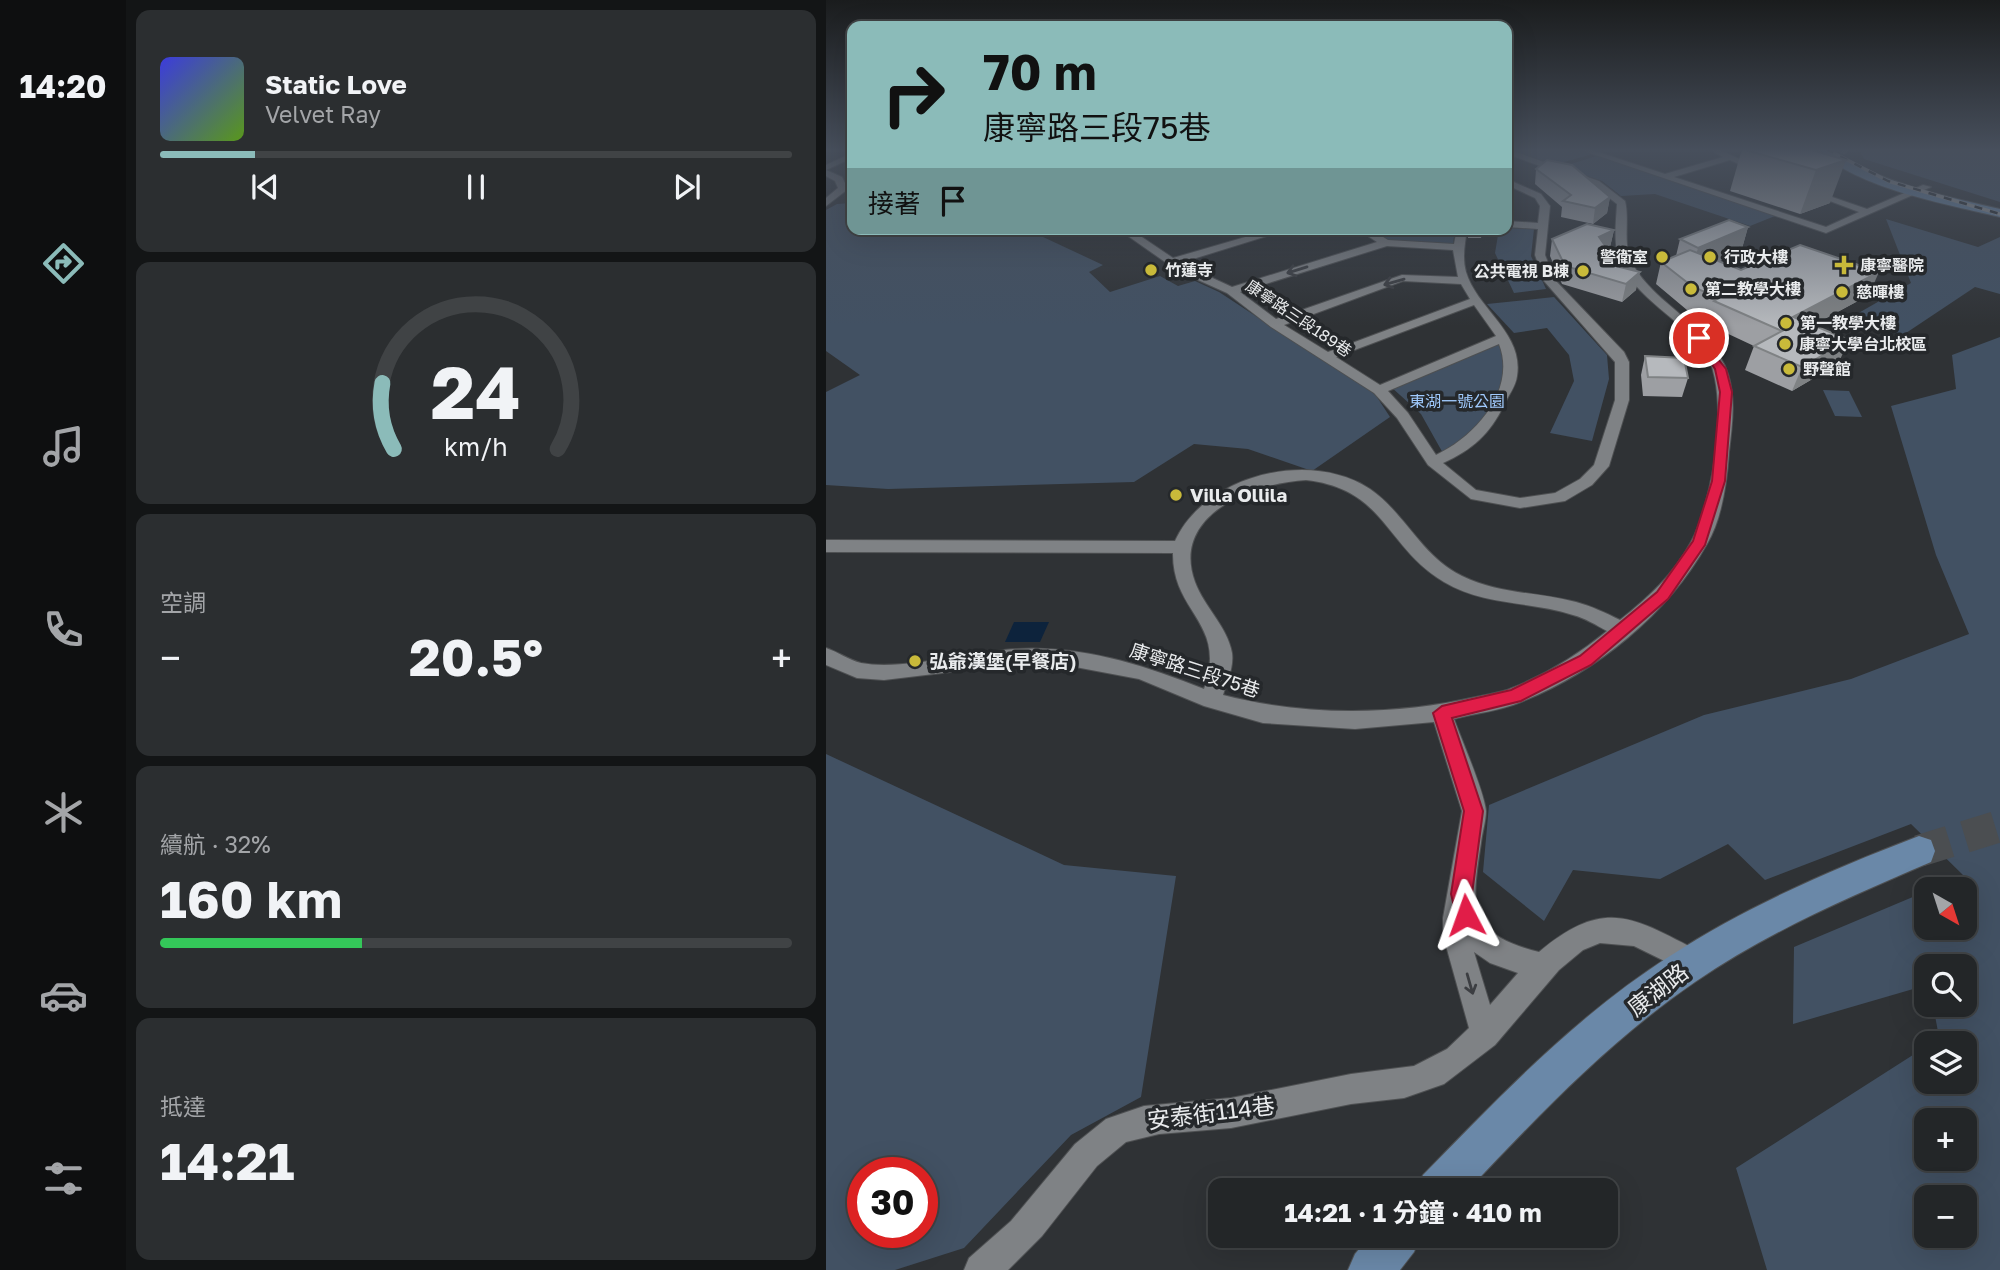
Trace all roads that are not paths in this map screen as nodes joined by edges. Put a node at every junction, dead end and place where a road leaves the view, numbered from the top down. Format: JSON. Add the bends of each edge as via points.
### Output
{"nodes":[{"id":1,"x":1545,"y":208,"type":"edge"},
{"id":2,"x":1622,"y":208,"type":"edge"},
{"id":3,"x":1762,"y":208,"type":"edge"},
{"id":4,"x":1857,"y":208,"type":"edge"},
{"id":5,"x":1875,"y":208,"type":"edge"},
{"id":6,"x":1866,"y":212,"type":"junction"},
{"id":7,"x":1512,"y":224,"type":"edge"},
{"id":8,"x":1542,"y":226,"type":"junction"},
{"id":9,"x":1137,"y":235,"type":"edge"},
{"id":10,"x":1264,"y":235,"type":"edge"},
{"id":11,"x":1372,"y":235,"type":"edge"},
{"id":12,"x":1460,"y":235,"type":"edge"},
{"id":13,"x":1386,"y":243,"type":"junction"},
{"id":14,"x":1456,"y":247,"type":"junction"},
{"id":15,"x":1172,"y":262,"type":"junction"},
{"id":16,"x":1462,"y":281,"type":"junction"},
{"id":17,"x":1231,"y":291,"type":"junction"},
{"id":18,"x":1475,"y":301,"type":"junction"},
{"id":19,"x":1275,"y":324,"type":"junction"},
{"id":20,"x":1503,"y":338,"type":"junction"},
{"id":21,"x":1328,"y":356,"type":"junction"},
{"id":22,"x":1379,"y":390,"type":"junction"},
{"id":23,"x":1433,"y":462,"type":"junction"},
{"id":24,"x":826,"y":546,"type":"edge"},
{"id":25,"x":1182,"y":547,"type":"junction"},
{"id":26,"x":1623,"y":630,"type":"junction"},
{"id":27,"x":826,"y":656,"type":"edge"},
{"id":28,"x":1211,"y":700,"type":"junction"},
{"id":29,"x":1442,"y":713,"type":"junction"},
{"id":30,"x":1920,"y":850,"type":"tunnel mouth"},
{"id":31,"x":1462,"y":894,"type":"junction"},
{"id":32,"x":1693,"y":962,"type":"junction"},
{"id":33,"x":1543,"y":966,"type":"junction"},
{"id":34,"x":1485,"y":1035,"type":"junction"},
{"id":35,"x":1450,"y":1178,"type":"edge"},
{"id":36,"x":1388,"y":1248,"type":"edge"},
{"id":37,"x":981,"y":1270,"type":"edge"},
{"id":38,"x":1371,"y":1270,"type":"edge"}],
"edges":[{"from":1,"to":8,"type":"street","name":"康寧路三段189巷"},
{"from":2,"to":26,"type":"street","name":"康寧路三段75巷","via":[[1625,261],[1709,349],[1721,369],[1726,392],[1719,481],[1700,542],[1662,596]]},
{"from":3,"to":6,"type":"street","via":[[1826,230]]},
{"from":4,"to":6,"type":"street"},
{"from":5,"to":6,"type":"street"},
{"from":7,"to":8,"type":"street"},
{"from":8,"to":23,"type":"street","name":"康寧路三段189巷","via":[[1539,255],[1549,281],[1611,344],[1622,362],[1622,400],[1601,466],[1586,482],[1559,497],[1520,503],[1471,494]]},
{"from":9,"to":15,"type":"street","name":"康寧路三段189巷"},
{"from":10,"to":15,"type":"street"},
{"from":11,"to":13,"type":"street"},
{"from":12,"to":14,"type":"street"},
{"from":13,"to":14,"type":"street"},
{"from":13,"to":17,"type":"street","one_way":true},
{"from":14,"to":16,"type":"street"},
{"from":15,"to":17,"type":"street","name":"康寧路三段189巷"},
{"from":16,"to":18,"type":"street"},
{"from":16,"to":19,"type":"street","one_way":true,"via":[[1402,278]]},
{"from":17,"to":19,"type":"street","name":"康寧路三段189巷"},
{"from":18,"to":20,"type":"street"},
{"from":18,"to":21,"type":"street"},
{"from":19,"to":21,"type":"street","name":"康寧路三段189巷"},
{"from":20,"to":22,"type":"street"},
{"from":20,"to":23,"type":"street","via":[[1508,344],[1511,376],[1486,429],[1473,442]]},
{"from":21,"to":22,"type":"street","name":"康寧路三段189巷"},
{"from":22,"to":23,"type":"street","name":"康寧路三段189巷","via":[[1403,416]]},
{"from":24,"to":25,"type":"street"},
{"from":25,"to":26,"type":"street","via":[[1202,515],[1238,489],[1283,477],[1332,480],[1376,501],[1409,544],[1452,579],[1505,597],[1577,609]]},
{"from":25,"to":28,"type":"street","via":[[1184,582],[1198,610],[1216,630],[1223,658]]},
{"from":26,"to":29,"type":"street","name":"康寧路三段75巷","via":[[1585,660],[1515,696]]},
{"from":27,"to":28,"type":"street","name":"康寧路三段75巷","via":[[857,670],[884,672],[1017,656],[1070,658],[1142,672]]},
{"from":28,"to":29,"type":"street","name":"康寧路三段75巷","via":[[1263,714],[1355,720]]},
{"from":29,"to":31,"type":"street","via":[[1474,811]]},
{"from":30,"to":32,"type":"street","name":"康湖路","via":[[1798,902]]},
{"from":31,"to":33,"type":"street","via":[[1469,925],[1479,943]]},
{"from":31,"to":34,"type":"street","one_way":true,"via":[[1456,936]]},
{"from":32,"to":33,"type":"street","name":"安泰街114巷","via":[[1641,936],[1607,928],[1590,932]]},
{"from":32,"to":35,"type":"street","name":"康湖路","via":[[1570,1060]]},
{"from":33,"to":34,"type":"street","name":"安泰街114巷"},
{"from":34,"to":37,"type":"street","name":"安泰街114巷","via":[[1454,1063],[1408,1082],[1231,1113],[1136,1123],[1115,1131],[1081,1159],[1022,1232]]},
{"from":36,"to":38,"type":"street"}]}
